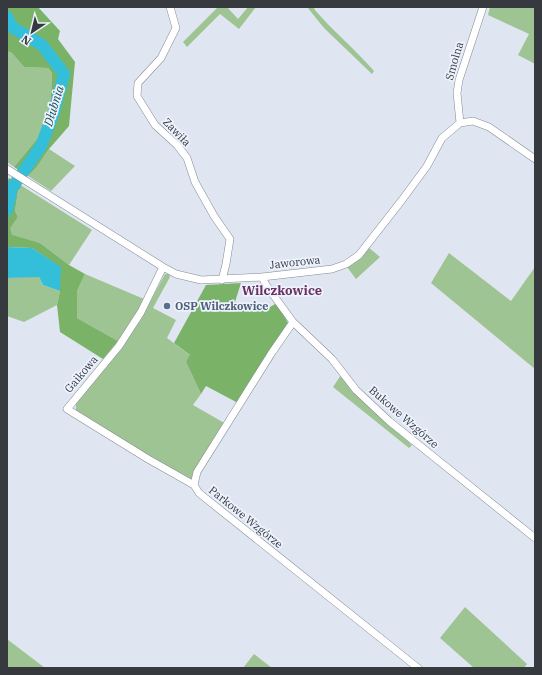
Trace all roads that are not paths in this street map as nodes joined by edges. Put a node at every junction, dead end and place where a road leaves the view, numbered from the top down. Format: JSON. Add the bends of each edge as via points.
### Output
{"nodes":[{"id":1,"x":170,"y":7,"type":"edge"},
{"id":2,"x":483,"y":7,"type":"edge"},
{"id":3,"x":460,"y":123,"type":"junction"},
{"id":4,"x":535,"y":159,"type":"edge"},
{"id":5,"x":8,"y":170,"type":"edge"},
{"id":6,"x":163,"y":267,"type":"junction"},
{"id":7,"x":262,"y":277,"type":"junction"},
{"id":8,"x":222,"y":280,"type":"junction"},
{"id":9,"x":293,"y":322,"type":"junction"},
{"id":10,"x":194,"y":485,"type":"junction"},
{"id":11,"x":535,"y":538,"type":"edge"},
{"id":12,"x":418,"y":668,"type":"edge"}],
"edges":[{"from":1,"to":8,"type":"street","name":"Zawiła","via":[[176,28],[161,58],[138,83],[137,96],[155,126],[177,145],[187,158],[194,182],[230,238]]},
{"from":2,"to":3,"type":"street","name":"Smolna","via":[[458,80]]},
{"from":3,"to":4,"type":"street","via":[[473,121],[489,127]]},
{"from":3,"to":7,"type":"street","name":"Jaworowa","via":[[442,138],[427,166],[359,255],[346,264],[332,269]]},
{"from":5,"to":6,"type":"street","name":"Jaworowa"},
{"from":6,"to":8,"type":"street","name":"Jaworowa","via":[[176,274],[201,280]]},
{"from":6,"to":10,"type":"street","name":"Gaikowa","via":[[141,312],[119,346],[67,409]]},
{"from":7,"to":8,"type":"street","name":"Jaworowa"},
{"from":7,"to":9,"type":"street","name":"Bukowe Wzgórze"},
{"from":9,"to":10,"type":"street","name":"Parkowe Wzgórze","via":[[197,472]]},
{"from":9,"to":11,"type":"street","name":"Bukowe Wzgórze","via":[[332,360],[356,390],[389,421]]},
{"from":10,"to":12,"type":"street","name":"Parkowe Wzgórze","via":[[199,493]]}]}
